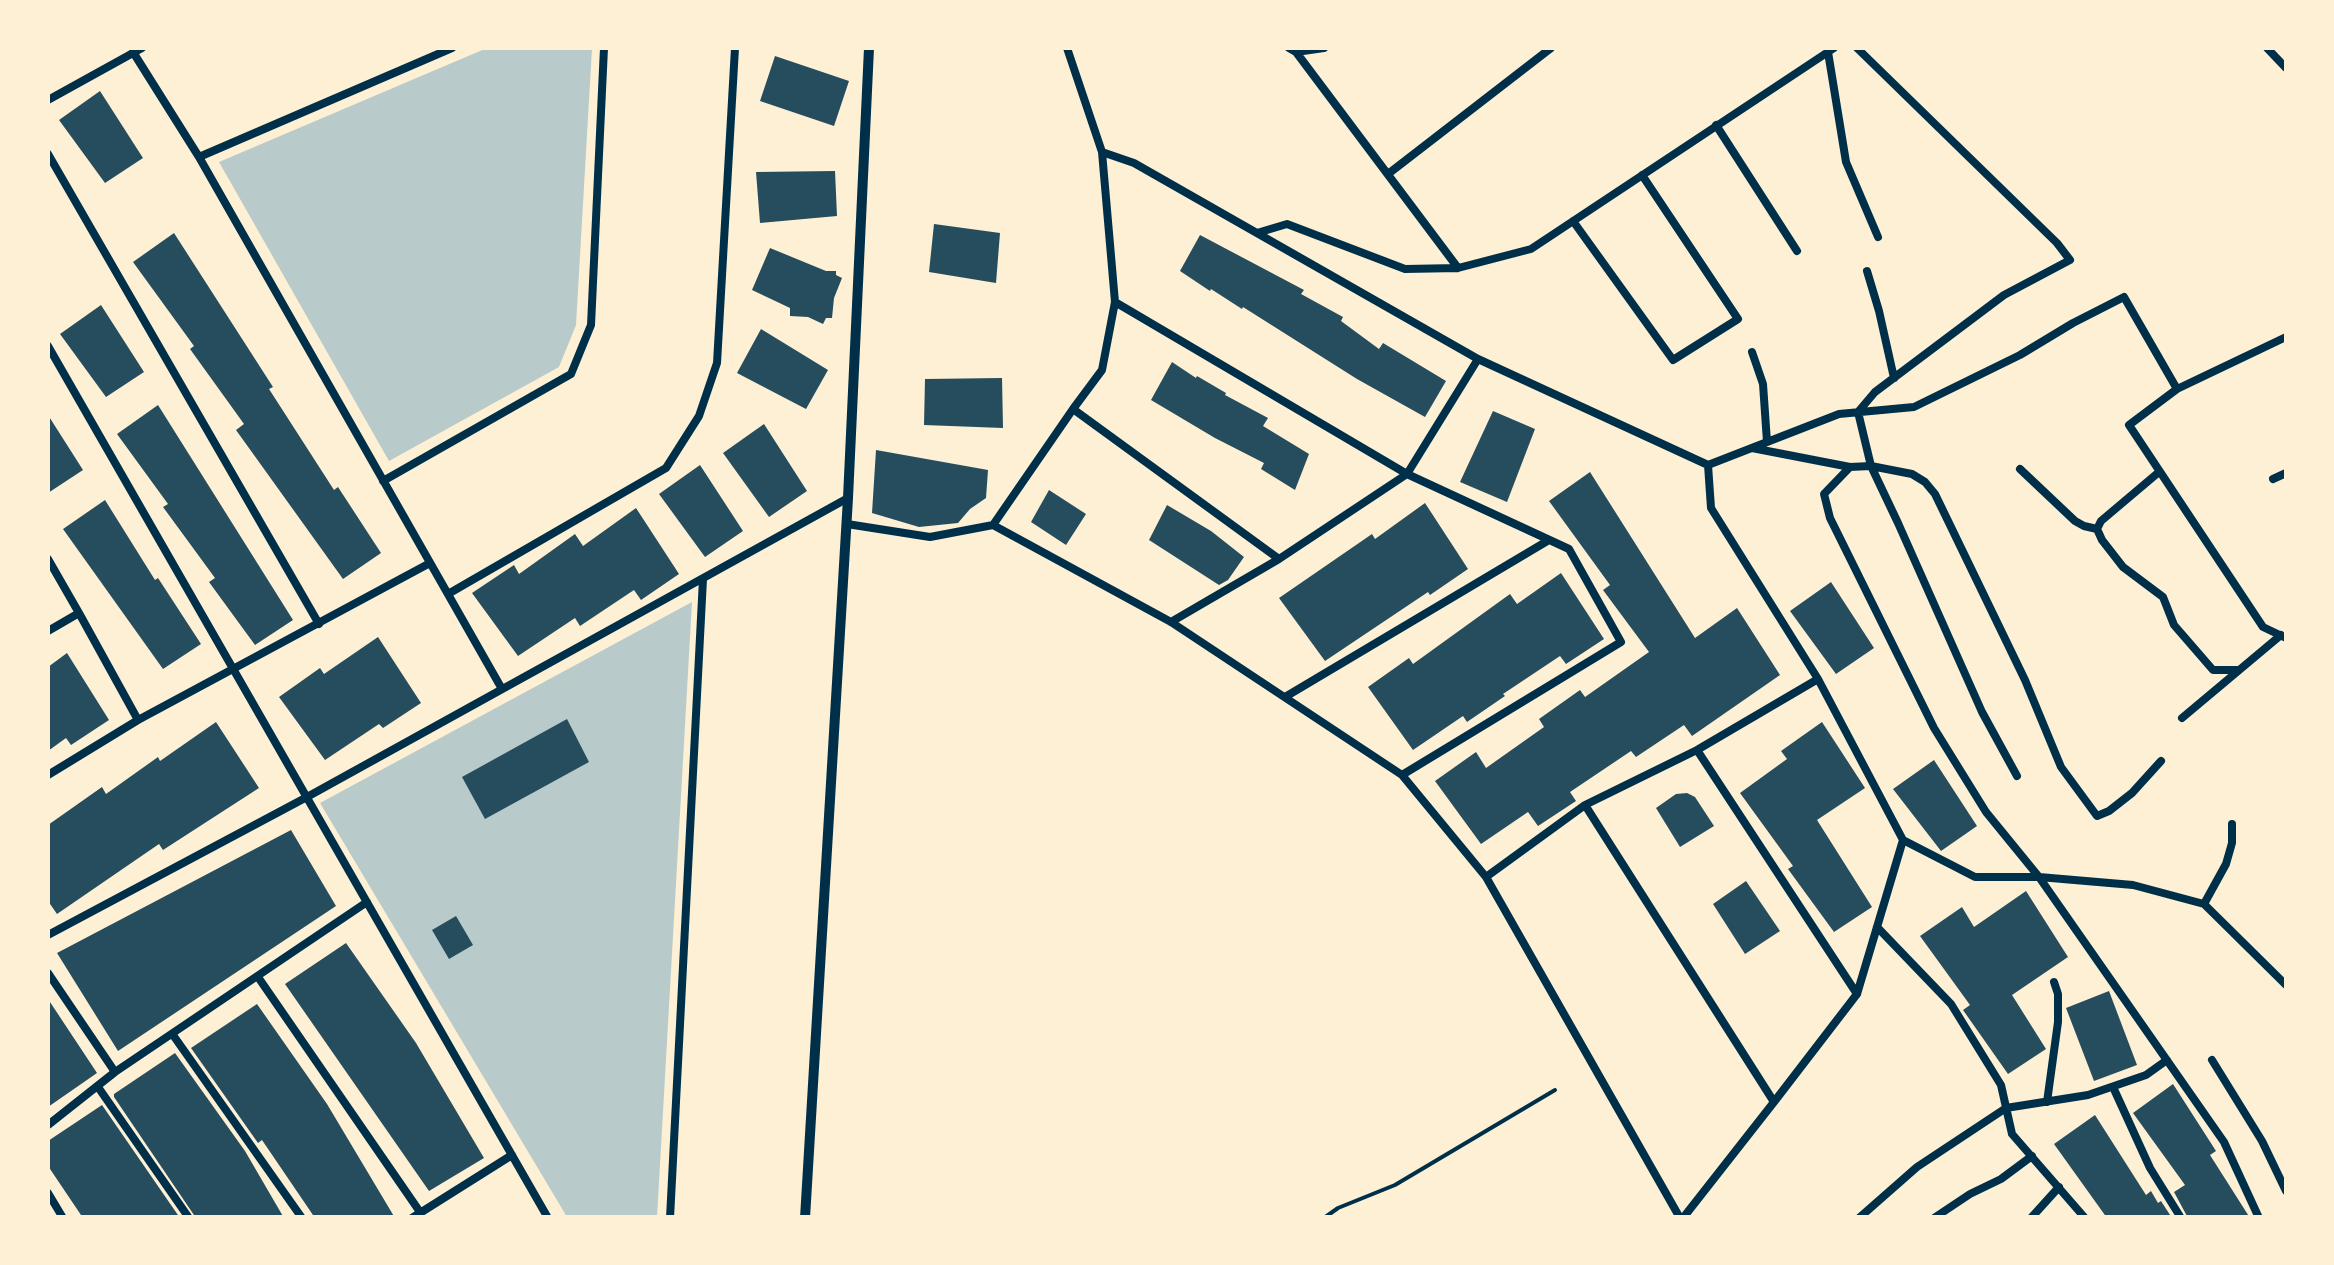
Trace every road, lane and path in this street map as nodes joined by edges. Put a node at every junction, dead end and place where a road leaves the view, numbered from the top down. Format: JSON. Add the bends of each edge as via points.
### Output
{"nodes":[{"id":1,"x":452,"y":48,"type":"edge"},
{"id":2,"x":604,"y":48,"type":"edge"},
{"id":3,"x":735,"y":48,"type":"edge"},
{"id":4,"x":869,"y":48,"type":"edge"},
{"id":5,"x":1068,"y":48,"type":"edge"},
{"id":6,"x":1324,"y":48,"type":"edge"},
{"id":7,"x":1551,"y":48,"type":"edge"},
{"id":8,"x":1857,"y":48,"type":"edge"},
{"id":9,"x":2268,"y":48,"type":"edge"},
{"id":10,"x":137,"y":50,"type":"edge"},
{"id":11,"x":1292,"y":50,"type":"edge"},
{"id":12,"x":1831,"y":50,"type":"edge"},
{"id":13,"x":2286,"y":68,"type":"edge"},
{"id":14,"x":48,"y":100,"type":"edge"},
{"id":15,"x":1716,"y":125,"type":"junction"},
{"id":16,"x":1102,"y":152,"type":"junction"},
{"id":17,"x":48,"y":154,"type":"edge"},
{"id":18,"x":199,"y":157,"type":"junction"},
{"id":19,"x":1388,"y":174,"type":"junction"},
{"id":20,"x":1642,"y":174,"type":"junction"},
{"id":21,"x":1573,"y":221,"type":"junction"},
{"id":22,"x":1256,"y":233,"type":"junction"},
{"id":23,"x":1878,"y":238,"type":"dead end"},
{"id":24,"x":1797,"y":251,"type":"dead end"},
{"id":25,"x":1458,"y":268,"type":"junction"},
{"id":26,"x":1867,"y":270,"type":"dead end"},
{"id":27,"x":1115,"y":302,"type":"junction"},
{"id":28,"x":2286,"y":338,"type":"edge"},
{"id":29,"x":48,"y":346,"type":"edge"},
{"id":30,"x":1752,"y":352,"type":"dead end"},
{"id":31,"x":1478,"y":359,"type":"junction"},
{"id":32,"x":1894,"y":378,"type":"junction"},
{"id":33,"x":2177,"y":388,"type":"junction"},
{"id":34,"x":1073,"y":409,"type":"junction"},
{"id":35,"x":1858,"y":412,"type":"junction"},
{"id":36,"x":1767,"y":442,"type":"junction"},
{"id":37,"x":1751,"y":448,"type":"junction"},
{"id":38,"x":1708,"y":465,"type":"junction"},
{"id":39,"x":1870,"y":466,"type":"junction"},
{"id":40,"x":1850,"y":467,"type":"junction"},
{"id":41,"x":2020,"y":469,"type":"dead end"},
{"id":42,"x":2159,"y":472,"type":"junction"},
{"id":43,"x":2286,"y":473,"type":"edge"},
{"id":44,"x":1407,"y":474,"type":"junction"},
{"id":45,"x":2273,"y":480,"type":"dead end"},
{"id":46,"x":383,"y":482,"type":"junction"},
{"id":47,"x":848,"y":498,"type":"junction"},
{"id":48,"x":847,"y":524,"type":"junction"},
{"id":49,"x":993,"y":525,"type":"junction"},
{"id":50,"x":2097,"y":529,"type":"junction"},
{"id":51,"x":1549,"y":540,"type":"junction"},
{"id":52,"x":48,"y":559,"type":"edge"},
{"id":53,"x":1278,"y":559,"type":"junction"},
{"id":54,"x":430,"y":564,"type":"junction"},
{"id":55,"x":703,"y":579,"type":"junction"},
{"id":56,"x":448,"y":594,"type":"junction"},
{"id":57,"x":79,"y":613,"type":"junction"},
{"id":58,"x":1171,"y":622,"type":"junction"},
{"id":59,"x":318,"y":624,"type":"junction"},
{"id":60,"x":48,"y":631,"type":"edge"},
{"id":61,"x":2284,"y":636,"type":"edge"},
{"id":62,"x":234,"y":670,"type":"junction"},
{"id":63,"x":2239,"y":670,"type":"junction"},
{"id":64,"x":1818,"y":679,"type":"junction"},
{"id":65,"x":502,"y":690,"type":"junction"},
{"id":66,"x":1285,"y":697,"type":"junction"},
{"id":67,"x":2182,"y":718,"type":"dead end"},
{"id":68,"x":138,"y":720,"type":"junction"},
{"id":69,"x":1696,"y":750,"type":"junction"},
{"id":70,"x":2161,"y":762,"type":"dead end"},
{"id":71,"x":1402,"y":775,"type":"junction"},
{"id":72,"x":48,"y":776,"type":"edge"},
{"id":73,"x":2018,"y":776,"type":"dead end"},
{"id":74,"x":307,"y":797,"type":"junction"},
{"id":75,"x":1585,"y":804,"type":"junction"},
{"id":76,"x":2232,"y":824,"type":"dead end"},
{"id":77,"x":1903,"y":840,"type":"junction"},
{"id":78,"x":1486,"y":877,"type":"junction"},
{"id":79,"x":2040,"y":877,"type":"junction"},
{"id":80,"x":367,"y":902,"type":"junction"},
{"id":81,"x":2204,"y":904,"type":"junction"},
{"id":82,"x":1877,"y":927,"type":"junction"},
{"id":83,"x":48,"y":936,"type":"edge"},
{"id":84,"x":48,"y":973,"type":"edge"},
{"id":85,"x":258,"y":977,"type":"junction"},
{"id":86,"x":2285,"y":980,"type":"edge"},
{"id":87,"x":2054,"y":982,"type":"dead end"},
{"id":88,"x":1857,"y":994,"type":"junction"},
{"id":89,"x":173,"y":1035,"type":"junction"},
{"id":90,"x":2167,"y":1060,"type":"junction"},
{"id":91,"x":2212,"y":1060,"type":"dead end"},
{"id":92,"x":115,"y":1072,"type":"junction"},
{"id":93,"x":98,"y":1087,"type":"junction"},
{"id":94,"x":2113,"y":1087,"type":"junction"},
{"id":95,"x":1555,"y":1090,"type":"dead end"},
{"id":96,"x":1774,"y":1102,"type":"junction"},
{"id":97,"x":2047,"y":1102,"type":"junction"},
{"id":98,"x":2006,"y":1108,"type":"junction"},
{"id":99,"x":48,"y":1125,"type":"edge"},
{"id":100,"x":512,"y":1155,"type":"junction"},
{"id":101,"x":2032,"y":1156,"type":"junction"},
{"id":102,"x":2059,"y":1187,"type":"junction"},
{"id":103,"x":2286,"y":1191,"type":"edge"},
{"id":104,"x":48,"y":1194,"type":"edge"},
{"id":105,"x":416,"y":1215,"type":"edge"},
{"id":106,"x":2085,"y":1217,"type":"edge"},
{"id":107,"x":63,"y":1218,"type":"edge"},
{"id":108,"x":189,"y":1218,"type":"edge"},
{"id":109,"x":302,"y":1218,"type":"edge"},
{"id":110,"x":548,"y":1218,"type":"edge"},
{"id":111,"x":670,"y":1218,"type":"edge"},
{"id":112,"x":805,"y":1218,"type":"edge"},
{"id":113,"x":1324,"y":1218,"type":"edge"},
{"id":114,"x":1681,"y":1218,"type":"edge"},
{"id":115,"x":1860,"y":1218,"type":"edge"},
{"id":116,"x":1934,"y":1218,"type":"edge"},
{"id":117,"x":2030,"y":1218,"type":"edge"},
{"id":118,"x":2181,"y":1218,"type":"edge"},
{"id":119,"x":2259,"y":1218,"type":"edge"}],
"edges":[{"from":1,"to":18,"type":"street"},
{"from":2,"to":46,"type":"street","via":[[591,326],[570,374]]},
{"from":3,"to":56,"type":"street","via":[[717,364],[699,416],[666,468]]},
{"from":4,"to":47,"type":"street"},
{"from":5,"to":16,"type":"street"},
{"from":6,"to":11,"type":"street"},
{"from":7,"to":19,"type":"street"},
{"from":8,"to":32,"type":"street","via":[[2070,260],[2004,295]]},
{"from":9,"to":13,"type":"street"},
{"from":10,"to":14,"type":"street"},
{"from":10,"to":18,"type":"street"},
{"from":11,"to":19,"type":"street"},
{"from":12,"to":15,"type":"street"},
{"from":12,"to":23,"type":"street","via":[[1846,162]]},
{"from":15,"to":20,"type":"street"},
{"from":15,"to":24,"type":"street"},
{"from":16,"to":22,"type":"street","via":[[1134,163]]},
{"from":16,"to":27,"type":"street"},
{"from":17,"to":59,"type":"street"},
{"from":18,"to":46,"type":"street"},
{"from":19,"to":25,"type":"street"},
{"from":20,"to":21,"type":"street"},
{"from":20,"to":21,"type":"street","via":[[1738,319],[1674,360]]},
{"from":21,"to":25,"type":"street","via":[[1531,249]]},
{"from":22,"to":25,"type":"street","via":[[1287,224],[1405,269]]},
{"from":22,"to":31,"type":"street"},
{"from":26,"to":32,"type":"street"},
{"from":27,"to":34,"type":"street","via":[[1102,370]]},
{"from":27,"to":44,"type":"street"},
{"from":28,"to":33,"type":"street"},
{"from":29,"to":62,"type":"street"},
{"from":30,"to":36,"type":"street","via":[[1763,384]]},
{"from":31,"to":38,"type":"street"},
{"from":31,"to":44,"type":"street"},
{"from":32,"to":35,"type":"street"},
{"from":33,"to":35,"type":"street","via":[[2124,297],[1914,407]]},
{"from":33,"to":42,"type":"street","via":[[2129,425]]},
{"from":34,"to":49,"type":"street"},
{"from":34,"to":53,"type":"street"},
{"from":35,"to":36,"type":"street"},
{"from":35,"to":39,"type":"street"},
{"from":36,"to":37,"type":"street"},
{"from":37,"to":38,"type":"street"},
{"from":37,"to":40,"type":"street"},
{"from":38,"to":64,"type":"street","via":[[1711,508]]},
{"from":39,"to":40,"type":"street"},
{"from":39,"to":70,"type":"street","via":[[1912,474],[1935,494],[2062,766],[2093,812],[2110,811]]},
{"from":39,"to":73,"type":"street"},
{"from":40,"to":79,"type":"street","via":[[1824,494],[1830,518],[1934,728],[1986,812]]},
{"from":41,"to":50,"type":"street","via":[[2075,521]]},
{"from":42,"to":50,"type":"street"},
{"from":42,"to":61,"type":"street","via":[[2263,627]]},
{"from":43,"to":45,"type":"street"},
{"from":44,"to":51,"type":"street"},
{"from":44,"to":53,"type":"street"},
{"from":46,"to":54,"type":"street"},
{"from":47,"to":48,"type":"street"},
{"from":47,"to":55,"type":"street"},
{"from":48,"to":49,"type":"street","via":[[930,537]]},
{"from":48,"to":112,"type":"street"},
{"from":49,"to":58,"type":"street"},
{"from":50,"to":63,"type":"street","via":[[2124,566],[2163,597],[2174,625],[2214,670]]},
{"from":51,"to":66,"type":"street"},
{"from":51,"to":71,"type":"street","via":[[1570,549],[1621,642]]},
{"from":52,"to":57,"type":"street"},
{"from":53,"to":58,"type":"street"},
{"from":54,"to":56,"type":"street"},
{"from":54,"to":59,"type":"street"},
{"from":55,"to":65,"type":"street"},
{"from":55,"to":111,"type":"street"},
{"from":56,"to":65,"type":"street"},
{"from":57,"to":60,"type":"street"},
{"from":57,"to":68,"type":"street"},
{"from":58,"to":66,"type":"street"},
{"from":59,"to":62,"type":"street"},
{"from":61,"to":63,"type":"street"},
{"from":62,"to":68,"type":"street"},
{"from":62,"to":74,"type":"street"},
{"from":63,"to":67,"type":"street"},
{"from":64,"to":69,"type":"street"},
{"from":64,"to":77,"type":"street"},
{"from":65,"to":74,"type":"street"},
{"from":66,"to":71,"type":"street"},
{"from":68,"to":72,"type":"street"},
{"from":69,"to":75,"type":"street"},
{"from":69,"to":88,"type":"street"},
{"from":71,"to":78,"type":"street"},
{"from":74,"to":80,"type":"street"},
{"from":74,"to":83,"type":"street"},
{"from":75,"to":78,"type":"street"},
{"from":75,"to":96,"type":"street"},
{"from":76,"to":81,"type":"street","via":[[2226,864]]},
{"from":77,"to":79,"type":"street","via":[[1976,877]]},
{"from":77,"to":82,"type":"street"},
{"from":78,"to":114,"type":"street"},
{"from":79,"to":81,"type":"street","via":[[2132,885]]},
{"from":79,"to":90,"type":"street"},
{"from":80,"to":85,"type":"street"},
{"from":80,"to":100,"type":"street"},
{"from":81,"to":86,"type":"street"},
{"from":82,"to":88,"type":"street"},
{"from":82,"to":98,"type":"street","via":[[1951,1004],[2001,1085]]},
{"from":84,"to":92,"type":"street"},
{"from":85,"to":89,"type":"street"},
{"from":85,"to":105,"type":"street"},
{"from":87,"to":97,"type":"street","via":[[2058,1022]]},
{"from":88,"to":96,"type":"street"},
{"from":89,"to":92,"type":"street"},
{"from":89,"to":109,"type":"street"},
{"from":90,"to":94,"type":"street"},
{"from":90,"to":119,"type":"street","via":[[2224,1142]]},
{"from":91,"to":103,"type":"street"},
{"from":92,"to":93,"type":"street"},
{"from":93,"to":99,"type":"street"},
{"from":93,"to":108,"type":"street"},
{"from":94,"to":97,"type":"street"},
{"from":94,"to":118,"type":"street"},
{"from":95,"to":113,"type":"lane","via":[[1395,1185]]},
{"from":96,"to":114,"type":"street"},
{"from":97,"to":98,"type":"street"},
{"from":98,"to":101,"type":"street","via":[[2012,1134]]},
{"from":98,"to":115,"type":"street","via":[[1917,1167]]},
{"from":100,"to":105,"type":"street"},
{"from":100,"to":110,"type":"street"},
{"from":101,"to":102,"type":"street"},
{"from":101,"to":116,"type":"street"},
{"from":102,"to":106,"type":"street"},
{"from":102,"to":117,"type":"street"},
{"from":104,"to":107,"type":"street"}]}
